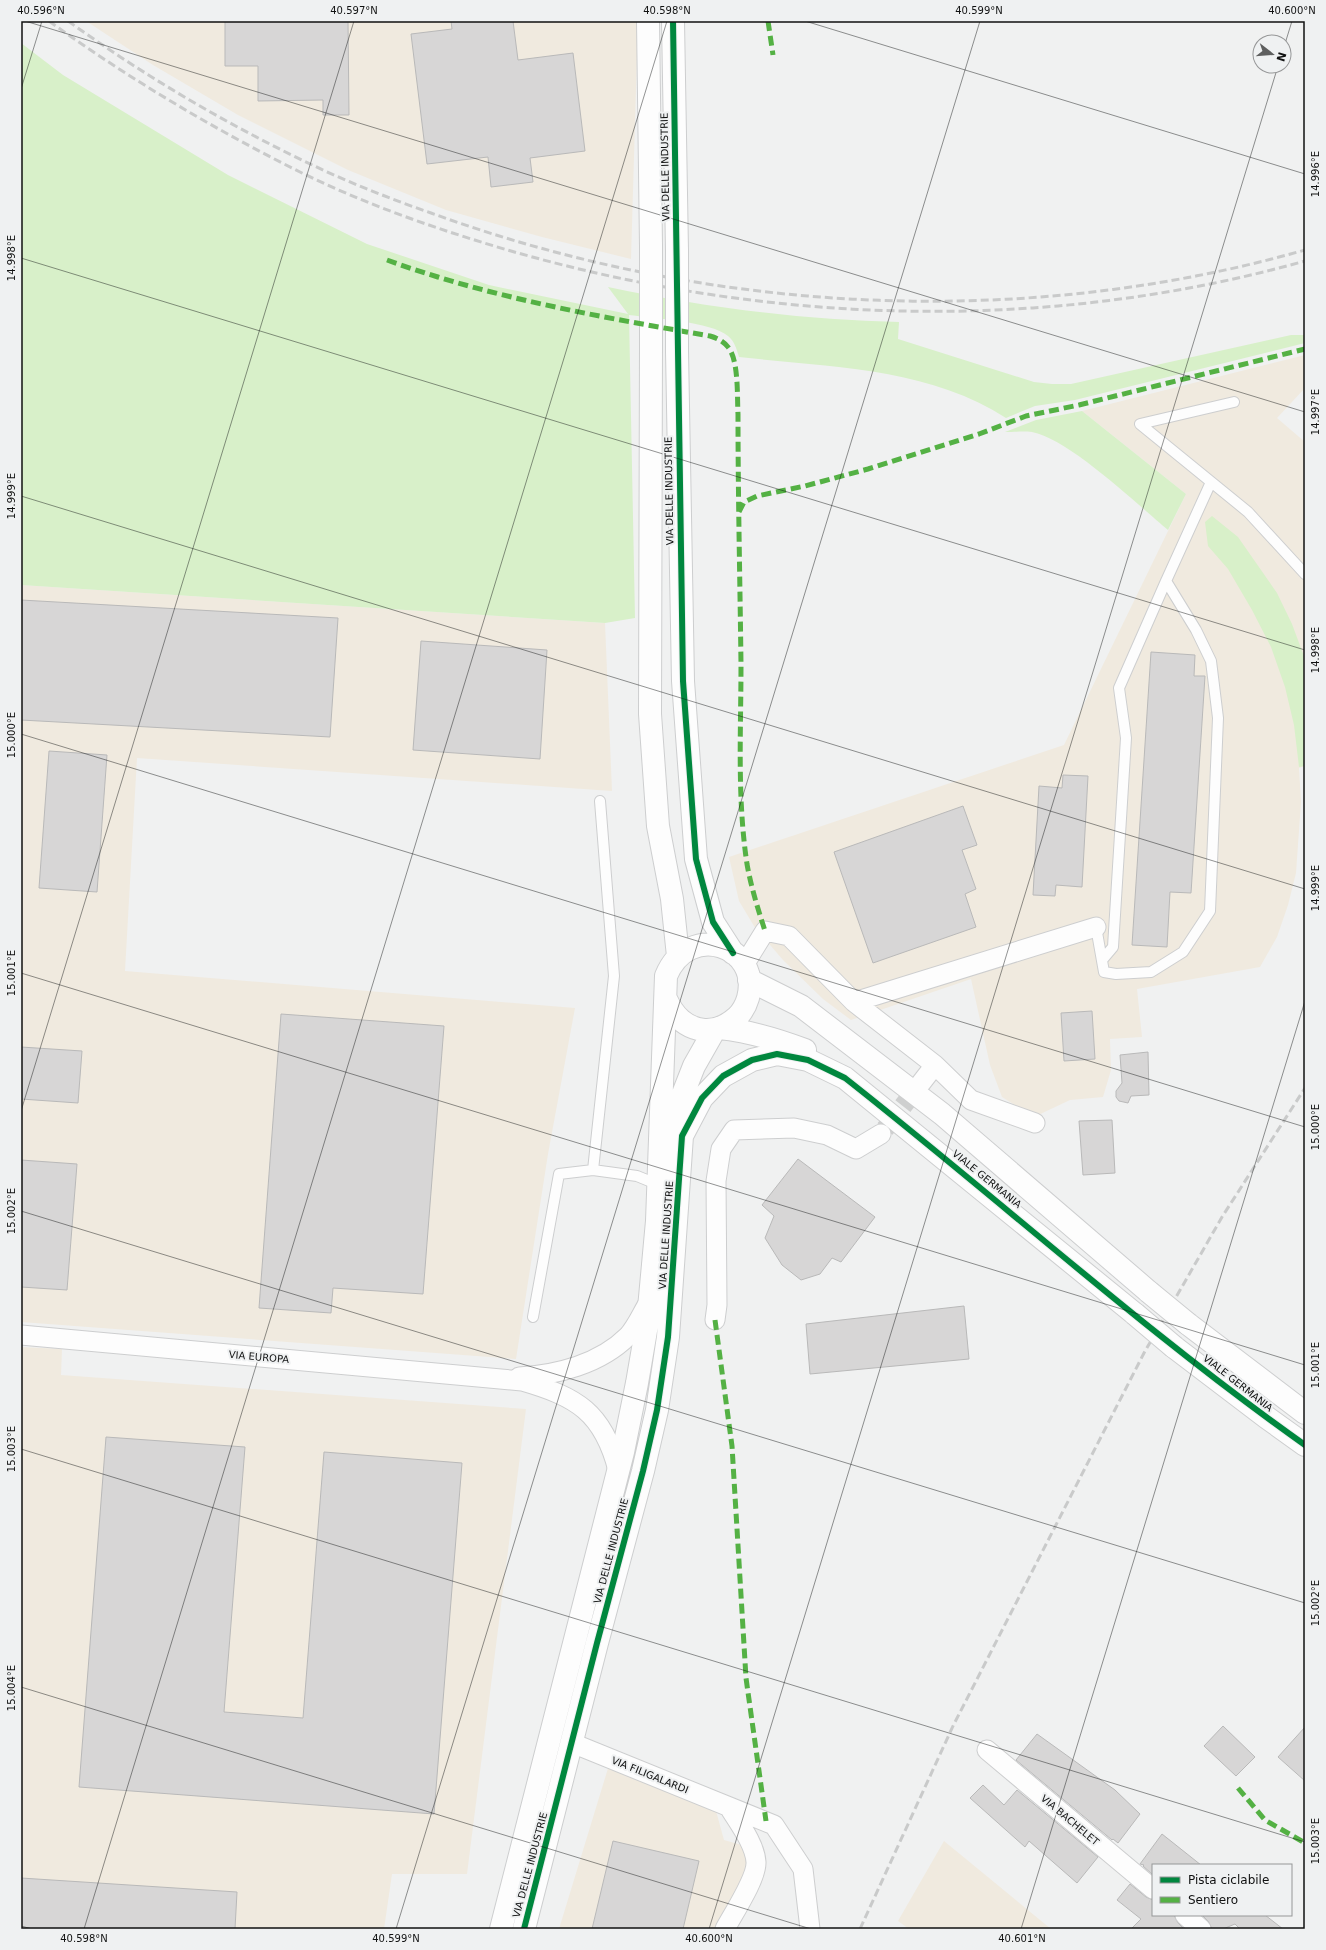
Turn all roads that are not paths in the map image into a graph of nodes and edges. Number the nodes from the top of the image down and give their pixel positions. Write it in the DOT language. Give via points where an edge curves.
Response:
graph roads {
  1 [pos="648,21"];
  2 [pos="673,21"];
  3 [pos="1234,402"];
  4 [pos="1211,482"];
  5 [pos="1305,574"];
  6 [pos="1166,581"];
  7 [pos="600,801"];
  8 [pos="1096,927"];
  9 [pos="678,956"];
  10 [pos="1102,960"];
  11 [pos="742,966"];
  12 [pos="666,1000"];
  13 [pos="854,1002"];
  14 [pos="717,1029"];
  15 [pos="935,1065"];
  16 [pos="845,1078"];
  17 [pos="921,1083"];
  18 [pos="1035,1123"];
  19 [pos="881,1134"];
  20 [pos="682,1136"];
  21 [pos="593,1170"];
  22 [pos="681,1172"];
  23 [pos="659,1185"];
  24 [pos="649,1300"];
  25 [pos="533,1317"];
  26 [pos="715,1320"];
  27 [pos="21,1335"];
  28 [pos="497,1378"];
  29 [pos="1305,1413"];
  30 [pos="1305,1446"];
  31 [pos="618,1470"];
  32 [pos="572,1743"];
  33 [pos="988,1750"];
  34 [pos="729,1807"];
  35 [pos="1152,1888"];
  36 [pos="1185,1916"];
  37 [pos="501,1929"];
  38 [pos="524,1929"];
  39 [pos="725,1929"];
  40 [pos="810,1929"];
  41 [pos="1201,1929"];
  1 -- 9 [label="street, VIA DELLE INDUSTRIE, bridge" via="651,246 650,714 658,826 672,899"];
  2 -- 11 [label="street, VIA DELLE INDUSTRIE, bridge" via="683,681 696,859 713,922"];
  3 -- 4 [label="lane" via="1140,424"];
  4 -- 5 [label="lane" via="1248,512"];
  4 -- 6 [label="lane"];
  6 -- 10 [label="lane" via="1119,688 1126,738 1113,947"];
  6 -- 10 [label="lane" via="1196,630 1211,661 1218,718 1210,911 1182,952 1151,972 1104,972"];
  7 -- 21 [label="lane" via="614,976"];
  8 -- 10 [label="lane"];
  8 -- 13 [label="street"];
  9 -- 11 [label="street" via="688,949 705,945 722,947"];
  9 -- 12 [label="street" via="670,965 666,976"];
  11 -- 13 [label="street" via="765,931 789,936"];
  11 -- 14 [label="street" via="749,992 746,1004 730,1023"];
  11 -- 29 [label="street, VIALE GERMANIA, bridge" via="801,1006 929,1104 1149,1292"];
  12 -- 14 [label="street" via="672,1012 693,1028"];
  12 -- 23 [label="street, VIA DELLE INDUSTRIE"];
  13 -- 15 [label="street"];
  14 -- 16 [label="street" via="745,1031 775,1038 808,1051"];
  14 -- 20 [label="street" via="694,1066 682,1099"];
  15 -- 17 [label="street"];
  15 -- 18 [label="street" via="971,1100"];
  16 -- 20 [label="street, VIALE GERMANIA" via="808,1060 777,1054 752,1060 723,1076 702,1098"];
  16 -- 30 [label="street, VIALE GERMANIA, bridge" via="1174,1347"];
  19 -- 26 [label="street" via="856,1149 827,1135 794,1128 734,1130 721,1149 716,1181"];
  20 -- 22 [label="street, VIALE GERMANIA"];
  21 -- 23 [label="lane" via="637,1176"];
  21 -- 25 [label="lane" via="559,1174"];
  22 -- 32 [label="street, VIA DELLE INDUSTRIE" via="668,1336 657,1410"];
  23 -- 24 [label="street, VIA DELLE INDUSTRIE"];
  24 -- 28 [label="street, VIA EUROPA" via="628,1335 603,1355 552,1373"];
  24 -- 31 [label="street, VIA DELLE INDUSTRIE" via="637,1383"];
  27 -- 28 [label="street, VIA EUROPA"];
  28 -- 31 [label="street, VIA EUROPA" via="522,1381 545,1388 580,1406 592,1416 608,1438"];
  31 -- 37 [label="street, VIA DELLE INDUSTRIE"];
  32 -- 34 [label="street, VIA FILIGALARDI"];
  32 -- 38 [label="street, VIA DELLE INDUSTRIE"];
  33 -- 35 [label="street, VIA BACHELET"];
  34 -- 39 [label="street" via="748,1838 756,1863 749,1887"];
  34 -- 40 [label="street, VIA FILIGALARDI" via="774,1825 803,1869"];
  36 -- 41 [label="street"];
}
